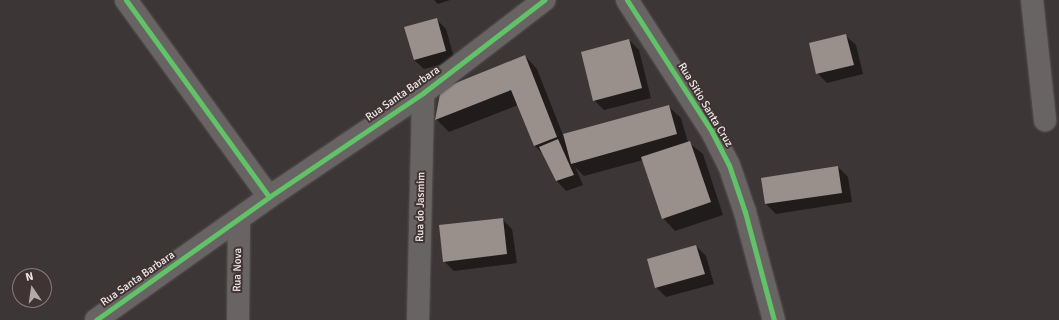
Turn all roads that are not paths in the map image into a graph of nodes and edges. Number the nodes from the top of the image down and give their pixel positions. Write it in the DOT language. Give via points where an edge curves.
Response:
graph roads {
  1 [pos="126,0"];
  2 [pos="544,0"];
  3 [pos="627,0"];
  4 [pos="1032,0"];
  5 [pos="423,93"];
  6 [pos="1045,120"];
  7 [pos="268,197"];
  8 [pos="239,220"];
  9 [pos="96,320"];
  10 [pos="238,320"];
  11 [pos="418,320"];
  12 [pos="774,320"];
  1 -- 7 [label="street"];
  2 -- 5 [label="street, Rua Santa Barbara"];
  3 -- 12 [label="street, Rua Sitio Santa Cruz" via="712,132 729,165 745,212"];
  4 -- 6 [label="street"];
  5 -- 7 [label="street, Rua Santa Barbara"];
  5 -- 11 [label="street, Rua do Jasmim"];
  7 -- 8 [label="street, Rua Santa Barbara"];
  8 -- 9 [label="street, Rua Santa Barbara"];
  8 -- 10 [label="street, Rua Nova"];
}
